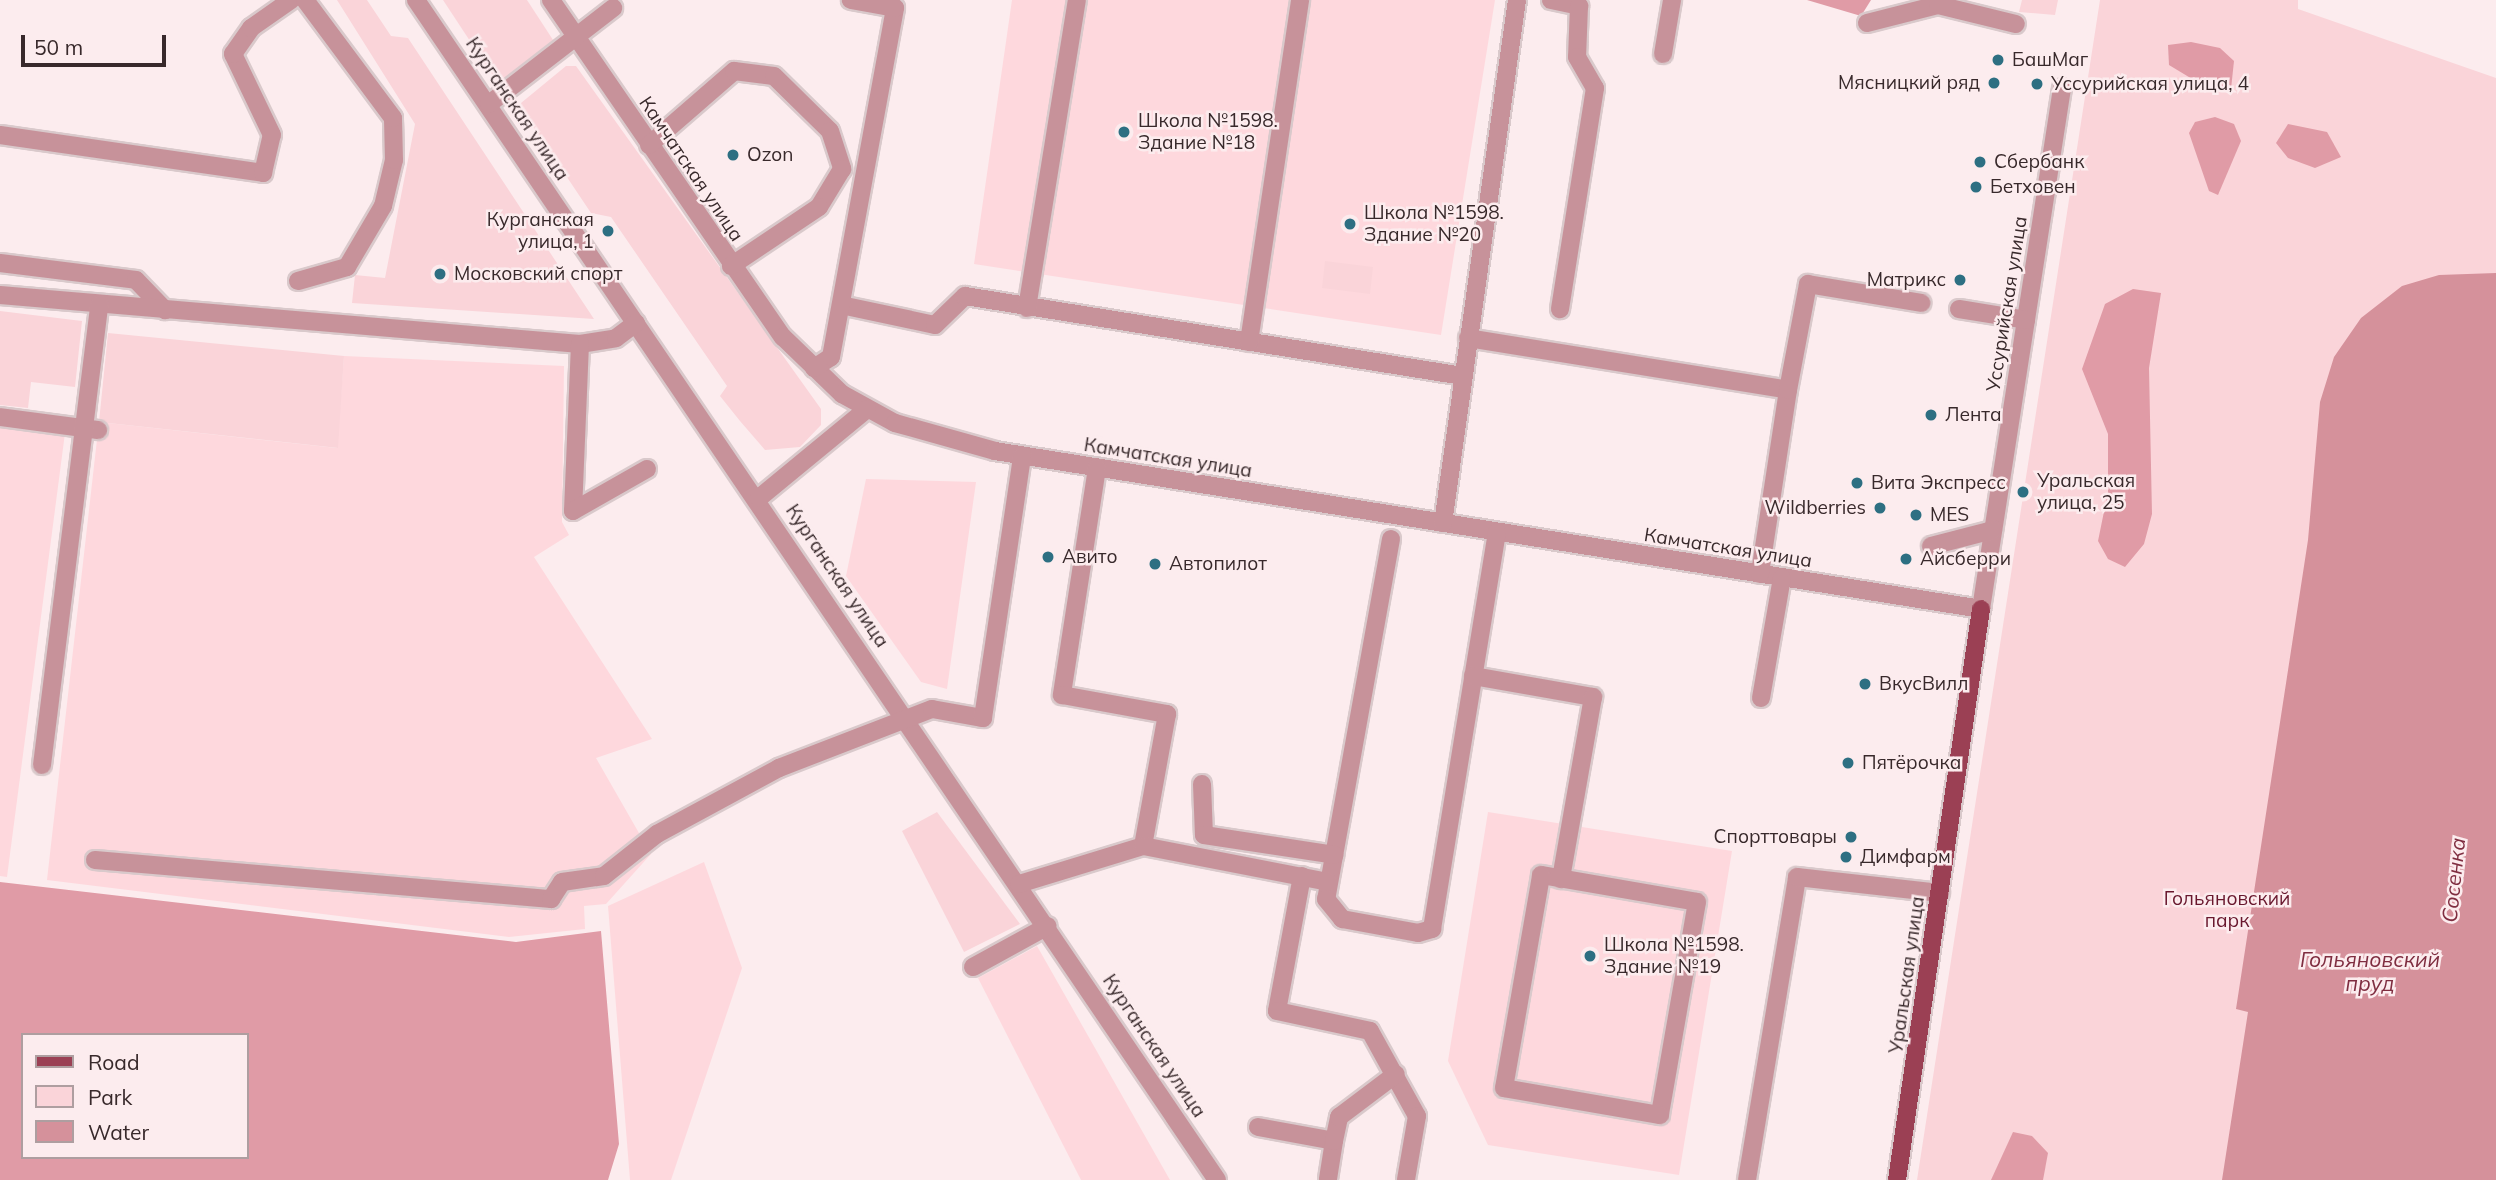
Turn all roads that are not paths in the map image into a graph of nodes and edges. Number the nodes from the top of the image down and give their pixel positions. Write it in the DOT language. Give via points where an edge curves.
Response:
graph roads {
  1 [pos="291,0"];
  2 [pos="305,0"];
  3 [pos="416,0"];
  4 [pos="551,0"];
  5 [pos="851,0"];
  6 [pos="1077,0"];
  7 [pos="1300,0"];
  8 [pos="1517,0"];
  9 [pos="1550,0"];
  10 [pos="1672,0"];
  11 [pos="613,8"];
  12 [pos="1867,23"];
  13 [pos="2016,24"];
  14 [pos="577,38"];
  15 [pos="1663,54"];
  16 [pos="2062,88"];
  17 [pos="489,104"];
  18 [pos="0,135"];
  19 [pos="649,145"];
  20 [pos="0,263"];
  21 [pos="731,266"];
  22 [pos="298,281"];
  23 [pos="0,295"];
  24 [pos="1921,303"];
  25 [pos="99,305"];
  26 [pos="841,305"];
  27 [pos="1027,308"];
  28 [pos="1560,309"];
  29 [pos="1959,309"];
  30 [pos="165,310"];
  31 [pos="2026,320"];
  32 [pos="636,323"];
  33 [pos="1468,338"];
  34 [pos="1249,342"];
  35 [pos="580,344"];
  36 [pos="814,368"];
  37 [pos="1463,376"];
  38 [pos="1788,390"];
  39 [pos="867,409"];
  40 [pos="0,417"];
  41 [pos="91,429"];
  42 [pos="1022,456"];
  43 [pos="1097,468"];
  44 [pos="647,469"];
  45 [pos="759,498"];
  46 [pos="1443,523"];
  47 [pos="1993,530"];
  48 [pos="1497,532"];
  49 [pos="1391,539"];
  50 [pos="1931,546"];
  51 [pos="1760,574"];
  52 [pos="1782,578"];
  53 [pos="1981,610"];
  54 [pos="1473,676"];
  55 [pos="1761,698"];
  56 [pos="910,722"];
  57 [pos="43,765"];
  58 [pos="1202,784"];
  59 [pos="1143,846"];
  60 [pos="1334,855"];
  61 [pos="95,860"];
  62 [pos="1302,876"];
  63 [pos="1561,879"];
  64 [pos="1329,882"];
  65 [pos="1019,884"];
  66 [pos="1940,893"];
  67 [pos="1048,926"];
  68 [pos="973,967"];
  69 [pos="1396,1074"];
  70 [pos="1258,1127"];
  71 [pos="1334,1142"];
  72 [pos="1217,1180"];
  73 [pos="1328,1180"];
  74 [pos="1406,1180"];
  75 [pos="1747,1180"];
  76 [pos="1898,1180"];
  1 -- 18 [label="street" via="251,28 233,54 272,135 263,173"];
  2 -- 22 [label="street" via="393,118 394,160 383,206 347,267"];
  3 -- 17 [label="street, Курганская улица"];
  4 -- 14 [label="street, Камчатская улица"];
  5 -- 26 [label="street" via="895,8"];
  6 -- 27 [label="street"];
  7 -- 34 [label="street"];
  8 -- 33 [label="street"];
  9 -- 28 [label="street" via="1579,6 1577,57 1595,88"];
  10 -- 15 [label="street"];
  11 -- 14 [label="street"];
  12 -- 13 [label="street" via="1938,5"];
  14 -- 17 [label="street"];
  14 -- 19 [label="street, Камчатская улица"];
  16 -- 31 [label="street, Уссурийская улица"];
  17 -- 32 [label="street, Курганская улица"];
  19 -- 21 [label="street, Камчатская улица"];
  19 -- 21 [label="street" via="734,71 774,76 830,131 842,169 820,207"];
  20 -- 30 [label="street" via="136,280"];
  21 -- 36 [label="street, Камчатская улица"];
  23 -- 25 [label="street"];
  24 -- 38 [label="street" via="1808,284"];
  25 -- 30 [label="street"];
  25 -- 41 [label="street"];
  26 -- 27 [label="street" via="935,325 965,296"];
  26 -- 36 [label="street" via="831,357"];
  27 -- 34 [label="street"];
  29 -- 31 [label="street"];
  30 -- 35 [label="street"];
  31 -- 47 [label="street, Уссурийская улица"];
  32 -- 35 [label="street" via="616,338"];
  32 -- 45 [label="street, Курганская улица"];
  33 -- 37 [label="street"];
  33 -- 38 [label="street"];
  34 -- 37 [label="street"];
  35 -- 44 [label="street" via="573,511"];
  36 -- 39 [label="street, Камчатская улица"];
  37 -- 46 [label="street"];
  38 -- 51 [label="street"];
  39 -- 42 [label="street, Камчатская улица" via="927,435"];
  39 -- 45 [label="street"];
  40 -- 41 [label="street"];
  41 -- 57 [label="street"];
  42 -- 43 [label="street, Камчатская улица"];
  42 -- 56 [label="street" via="983,718 932,709"];
  43 -- 46 [label="street, Камчатская улица"];
  43 -- 59 [label="street" via="1062,695 1167,714"];
  45 -- 56 [label="street, Курганская улица"];
  46 -- 48 [label="street, Камчатская улица"];
  47 -- 50 [label="street"];
  47 -- 53 [label="street, Уссурийская улица"];
  48 -- 51 [label="street, Камчатская улица"];
  48 -- 54 [label="street"];
  49 -- 60 [label="street"];
  51 -- 52 [label="street, Камчатская улица"];
  52 -- 53 [label="street, Камчатская улица"];
  52 -- 55 [label="street"];
  53 -- 66 [label="main road, Уральская улица"];
  54 -- 63 [label="street" via="1593,697"];
  54 -- 64 [label="street" via="1432,929 1342,919 1326,899"];
  56 -- 61 [label="street" via="779,768 657,834 604,876 562,882 551,899"];
  56 -- 65 [label="street, Курганская улица"];
  58 -- 60 [label="street" via="1204,835"];
  59 -- 62 [label="street"];
  59 -- 65 [label="street"];
  60 -- 64 [label="street"];
  62 -- 64 [label="street"];
  62 -- 69 [label="street" via="1277,1011 1370,1031"];
  63 -- 63 [label="street" via="1697,902 1660,1115 1504,1088 1541,875"];
  65 -- 67 [label="street, Курганская улица"];
  66 -- 75 [label="street" via="1797,877"];
  66 -- 76 [label="main road, Уральская улица"];
  67 -- 68 [label="street"];
  67 -- 72 [label="street, Курганская улица"];
  69 -- 71 [label="street" via="1339,1117"];
  69 -- 74 [label="street" via="1416,1116"];
  70 -- 71 [label="street"];
  71 -- 73 [label="street"];
}
